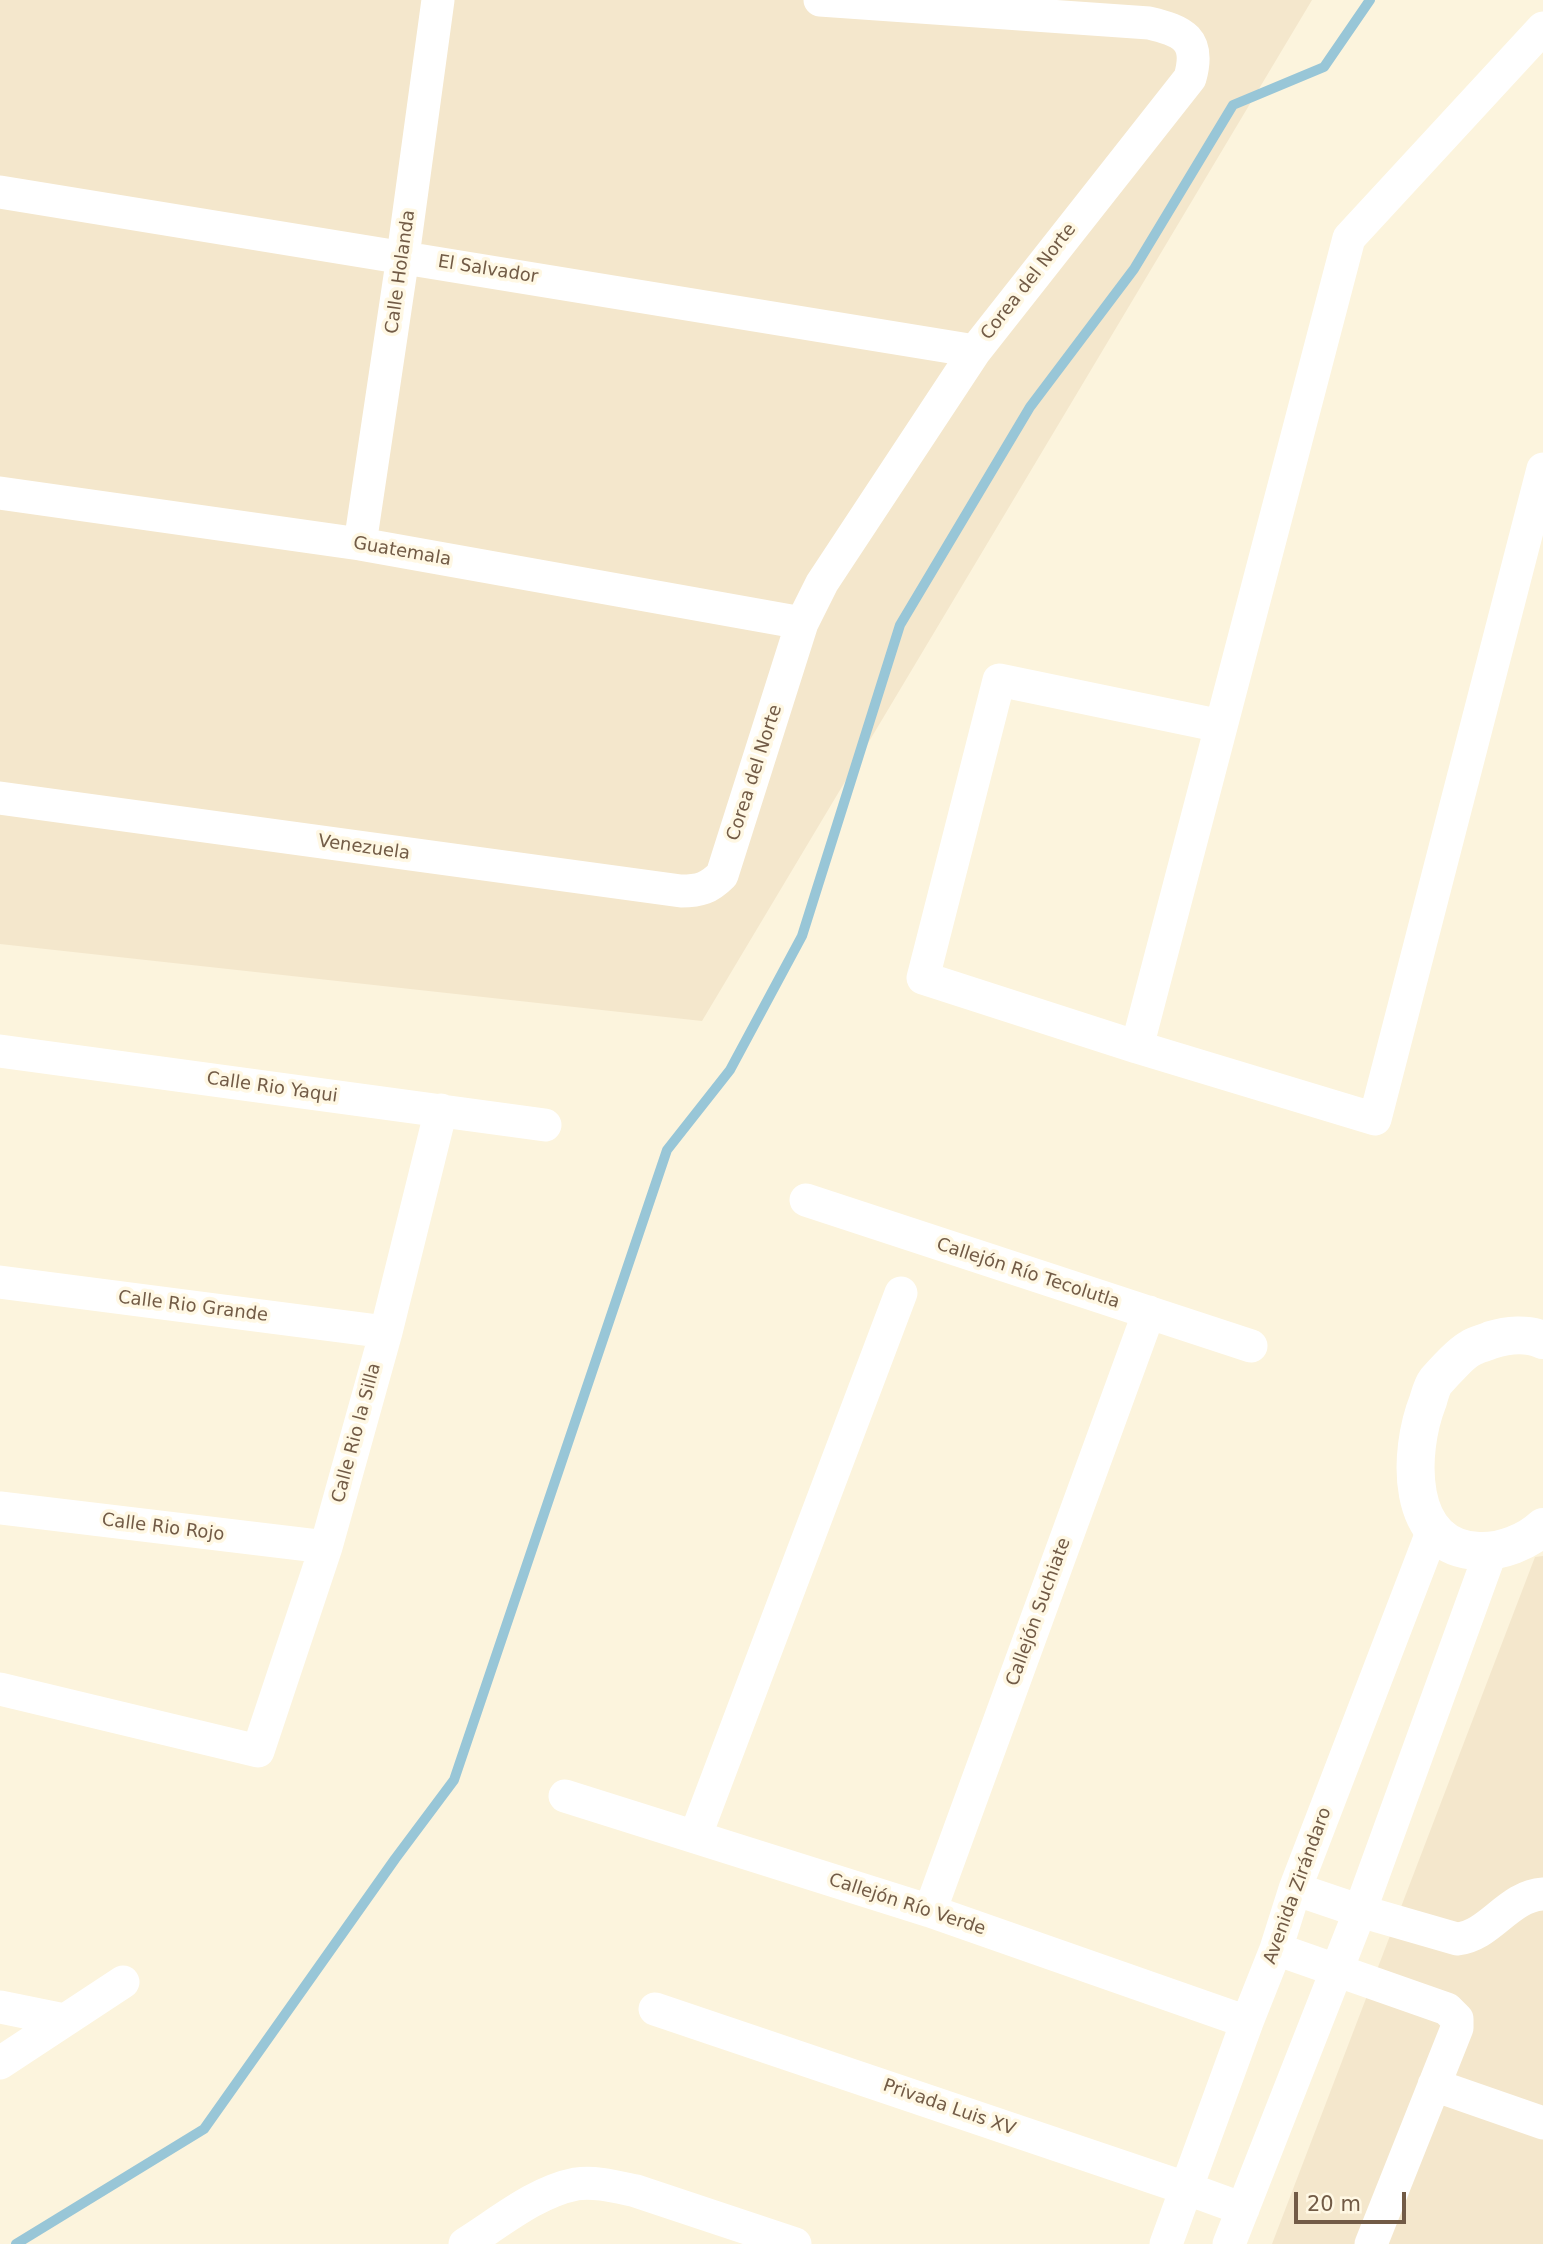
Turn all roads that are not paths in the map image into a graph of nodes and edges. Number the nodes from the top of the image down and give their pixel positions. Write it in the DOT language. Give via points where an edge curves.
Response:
graph roads {
  1 [pos="438,0"];
  2 [pos="820,0"];
  3 [pos="1543,28"];
  4 [pos="0,192"];
  5 [pos="403,257"];
  6 [pos="975,351"];
  7 [pos="1543,469"];
  8 [pos="0,493"];
  9 [pos="360,544"];
  10 [pos="803,624"];
  11 [pos="1221,726"];
  12 [pos="0,798"];
  13 [pos="722,875"];
  14 [pos="1137,1047"];
  15 [pos="0,1051"];
  16 [pos="441,1111"];
  17 [pos="545,1125"];
  18 [pos="806,1200"];
  19 [pos="0,1282"];
  20 [pos="901,1293"];
  21 [pos="1149,1312"];
  22 [pos="386,1332"];
  23 [pos="1543,1340"];
  24 [pos="1251,1346"];
  25 [pos="0,1508"];
  26 [pos="1543,1527"];
  27 [pos="1433,1530"];
  28 [pos="326,1547"];
  29 [pos="1491,1551"];
  30 [pos="0,1689"];
  31 [pos="565,1796"];
  32 [pos="695,1837"];
  33 [pos="1295,1889"];
  34 [pos="1543,1894"];
  35 [pos="930,1912"];
  36 [pos="1360,1912"];
  37 [pos="1276,1949"];
  38 [pos="1337,1971"];
  39 [pos="123,1982"];
  40 [pos="0,2007"];
  41 [pos="655,2009"];
  42 [pos="64,2021"];
  43 [pos="1247,2022"];
  44 [pos="0,2063"];
  45 [pos="1434,2085"];
  46 [pos="1543,2123"];
  47 [pos="1188,2189"];
  48 [pos="1243,2210"];
  49 [pos="465,2244"];
  50 [pos="795,2244"];
  51 [pos="1167,2244"];
  52 [pos="1229,2244"];
  53 [pos="1371,2244"];
  1 -- 5 [label="street, Calle Holanda"];
  2 -- 6 [label="street, Corea del Norte" via="1149,23 1172,28 1190,41 1194,52 1190,78"];
  3 -- 11 [label="street" via="1349,238"];
  4 -- 5 [label="street, El Salvador"];
  5 -- 6 [label="street, El Salvador"];
  5 -- 9 [label="street, Calle Holanda"];
  6 -- 10 [label="street, Corea del Norte" via="822,583"];
  7 -- 14 [label="street" via="1375,1119"];
  8 -- 9 [label="street, Guatemala"];
  9 -- 10 [label="street, Guatemala"];
  10 -- 13 [label="street, Corea del Norte"];
  11 -- 14 [label="street"];
  11 -- 14 [label="street" via="999,680 923,978"];
  12 -- 13 [label="street, Venezuela" via="681,891 710,887"];
  15 -- 16 [label="street, Calle Rio Yaqui"];
  16 -- 17 [label="street, Calle Rio Yaqui"];
  16 -- 22 [label="street, Calle Rio la Silla"];
  18 -- 21 [label="street, Callejón Río Tecolutla"];
  19 -- 22 [label="street, Calle Rio Grande"];
  20 -- 32 [label="street"];
  21 -- 24 [label="street, Callejón Río Tecolutla"];
  21 -- 35 [label="street, Callejón Suchiate"];
  22 -- 28 [label="street, Calle Rio la Silla"];
  23 -- 27 [label="street" via="1504,1336 1469,1348 1435,1382 1420,1421 1414,1473 1421,1509"];
  25 -- 28 [label="street, Calle Rio Rojo"];
  26 -- 29 [label="street" via="1515,1544"];
  27 -- 29 [label="street" via="1457,1547"];
  27 -- 33 [label="street, Avenida Zirándaro"];
  28 -- 30 [label="street, Calle Rio la Silla" via="258,1751"];
  29 -- 36 [label="street"];
  31 -- 32 [label="street, Callejón Río Verde"];
  32 -- 35 [label="street, Callejón Río Verde"];
  33 -- 36 [label="street"];
  33 -- 37 [label="street, Avenida Zirándaro"];
  34 -- 36 [label="street" via="1521,1900 1464,1939"];
  35 -- 43 [label="street, Callejón Río Verde"];
  36 -- 38 [label="street"];
  37 -- 38 [label="street"];
  37 -- 43 [label="street, Avenida Zirándaro"];
  38 -- 45 [label="street" via="1454,2014 1457,2028"];
  38 -- 48 [label="street"];
  39 -- 42 [label="street"];
  40 -- 42 [label="street"];
  41 -- 47 [label="street, Privada Luis XV"];
  42 -- 44 [label="street"];
  43 -- 47 [label="street, Avenida Zirándaro"];
  45 -- 46 [label="street"];
  45 -- 53 [label="street"];
  47 -- 48 [label="street, Privada Luis XV"];
  47 -- 51 [label="street, Avenida Zirándaro"];
  48 -- 52 [label="street"];
  49 -- 50 [label="street" via="548,2192 578,2184 636,2191"];
}
